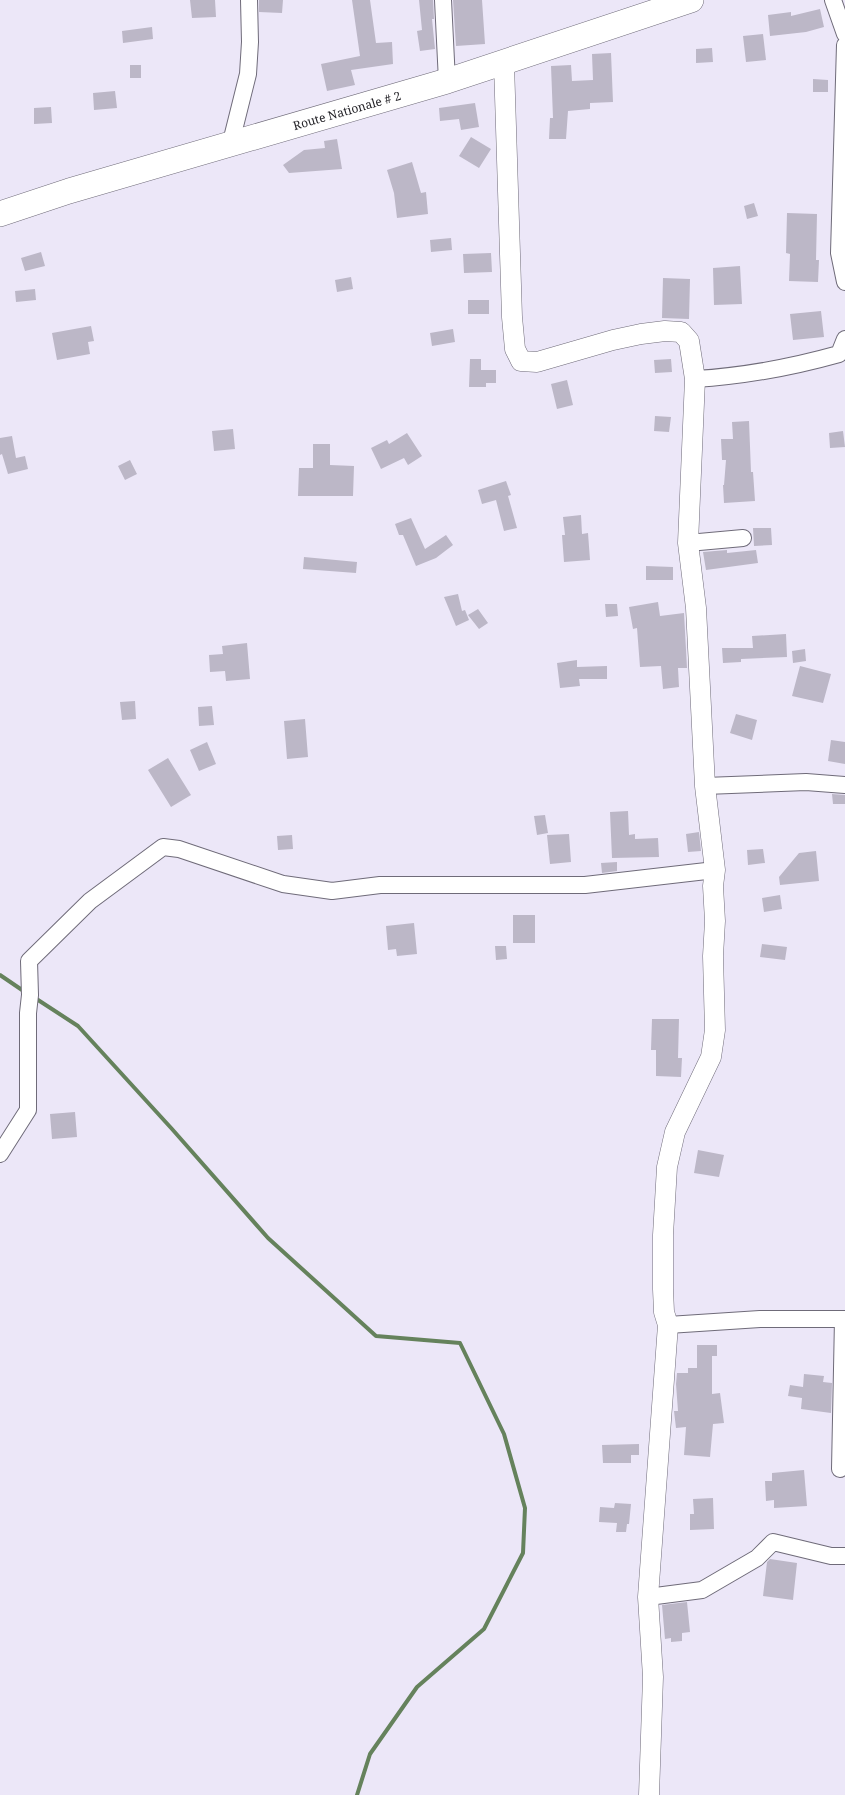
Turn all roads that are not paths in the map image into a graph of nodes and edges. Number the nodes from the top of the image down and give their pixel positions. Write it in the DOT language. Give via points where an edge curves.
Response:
graph roads {
  1 [pos="249,0"];
  2 [pos="443,0"];
  3 [pos="691,0"];
  4 [pos="833,0"];
  5 [pos="845,34"];
  6 [pos="845,45"];
  7 [pos="504,64"];
  8 [pos="447,81"];
  9 [pos="230,146"];
  10 [pos="0,214"];
  11 [pos="845,282"];
  12 [pos="844,342"];
  13 [pos="695,379"];
  14 [pos="743,538"];
  15 [pos="688,542"];
  16 [pos="845,785"];
  17 [pos="705,786"];
  18 [pos="715,870"];
  19 [pos="0,1154"];
  20 [pos="844,1319"];
  21 [pos="668,1325"];
  22 [pos="840,1469"];
  23 [pos="845,1556"];
  24 [pos="648,1597"];
  25 [pos="649,1795"];
  1 -- 9 [label="street" via="248,74"];
  2 -- 8 [label="street"];
  3 -- 7 [label="main road, Route Nationale # 2"];
  4 -- 5 [label="street"];
  6 -- 11 [label="street" via="839,253"];
  7 -- 8 [label="main road, Route Nationale # 2"];
  7 -- 13 [label="street" via="512,317 515,349 521,361 537,362 641,334 681,332 689,341"];
  8 -- 9 [label="main road, Route Nationale # 2"];
  9 -- 10 [label="main road, Route Nationale # 2"];
  12 -- 13 [label="street" via="839,354 797,366"];
  13 -- 15 [label="street"];
  14 -- 15 [label="street"];
  15 -- 17 [label="street" via="696,608"];
  16 -- 17 [label="street" via="806,782"];
  17 -- 18 [label="street"];
  18 -- 19 [label="street" via="584,885 380,884 332,891 283,884 180,849 163,847 90,902 29,961 28,1110"];
  18 -- 21 [label="street" via="715,1030 711,1057 675,1132 667,1167 663,1290"];
  20 -- 21 [label="street" via="760,1318"];
  20 -- 22 [label="street"];
  21 -- 24 [label="street"];
  23 -- 24 [label="street" via="831,1556 773,1542 757,1558 702,1590"];
  24 -- 25 [label="street" via="653,1677"];
}
